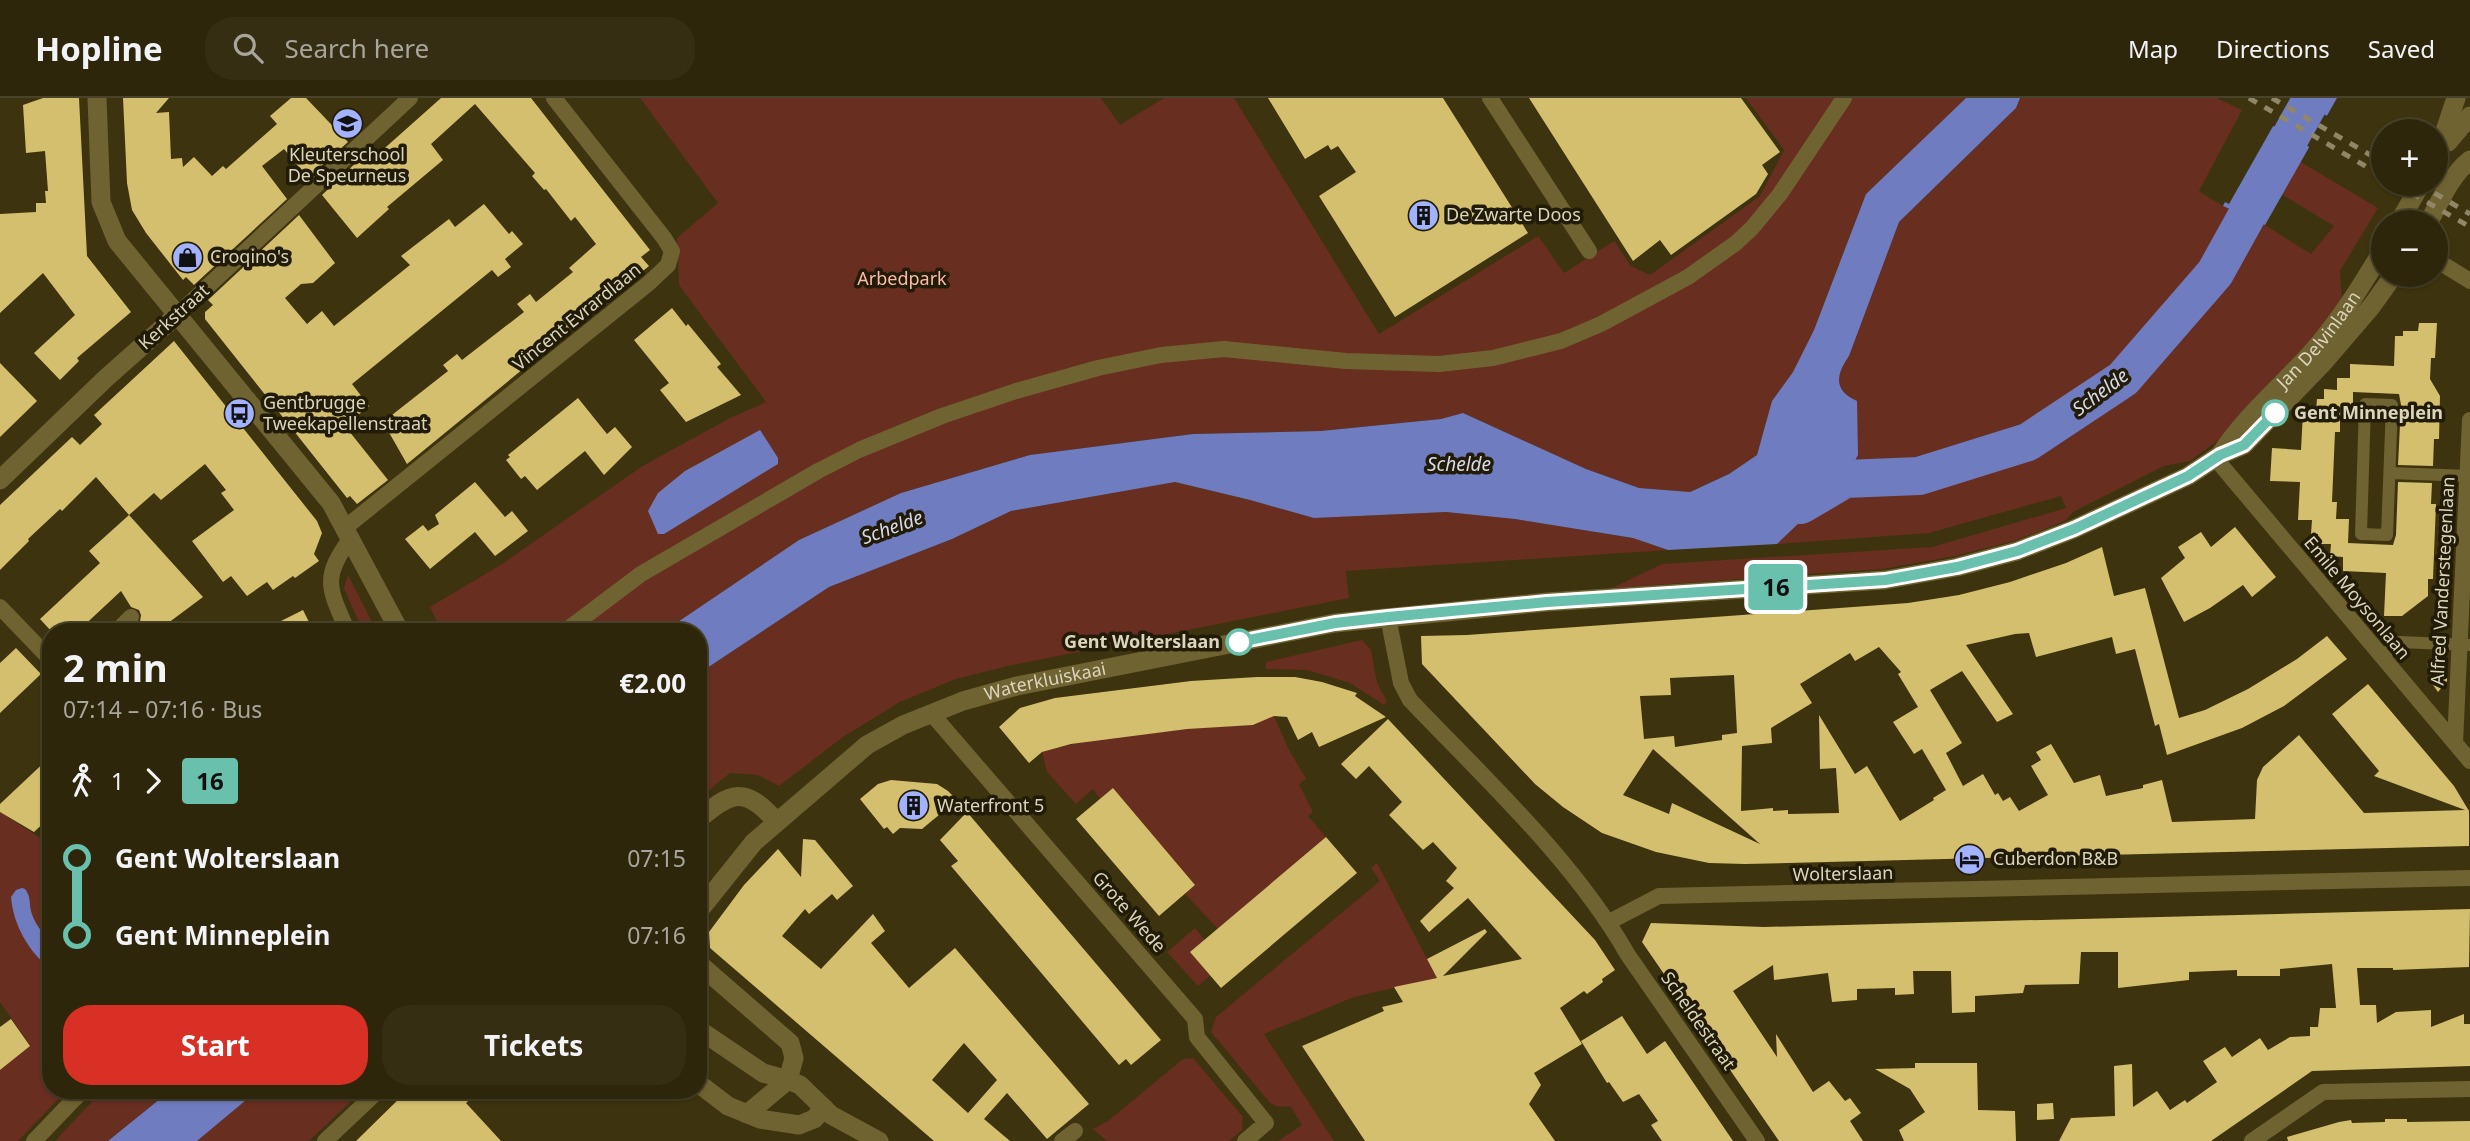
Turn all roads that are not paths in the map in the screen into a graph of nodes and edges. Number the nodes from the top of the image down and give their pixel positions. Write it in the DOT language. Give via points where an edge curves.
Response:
graph roads {
  1 [pos="97,98"];
  2 [pos="410,98"];
  3 [pos="554,98"];
  4 [pos="1490,98"];
  5 [pos="1844,98"];
  6 [pos="2456,98"];
  7 [pos="2470,116"];
  8 [pos="2448,122"];
  9 [pos="2448,142"];
  10 [pos="2470,160"];
  11 [pos="2435,210"];
  12 [pos="1589,251"];
  13 [pos="2448,267"];
  14 [pos="2371,270"];
  15 [pos="2470,281"];
  16 [pos="2386,287"];
  17 [pos="178,314"];
  18 [pos="2470,420"];
  19 [pos="2218,457"];
  20 [pos="2390,473"];
  21 [pos="2469,475"];
  22 [pos="0,480"];
  23 [pos="348,533"];
  24 [pos="0,607"];
  25 [pos="131,617"];
  26 [pos="1388,617"];
  27 [pos="125,623"];
  28 [pos="345,623"];
  29 [pos="395,623"];
  30 [pos="576,623"];
  31 [pos="2465,644"];
  32 [pos="42,651"];
  33 [pos="2381,657"];
  34 [pos="931,713"];
  35 [pos="2455,743"];
  36 [pos="2470,761"];
  37 [pos="707,813"];
  38 [pos="776,821"];
  39 [pos="2470,878"];
  40 [pos="707,901"];
  41 [pos="1609,922"];
  42 [pos="707,971"];
  43 [pos="707,1035"];
  44 [pos="789,1080"];
  45 [pos="2470,1089"];
  46 [pos="707,1090"];
  47 [pos="74,1099"];
  48 [pos="369,1099"];
  49 [pos="824,1108"];
  50 [pos="747,1114"];
  51 [pos="34,1141"];
  52 [pos="325,1141"];
  53 [pos="879,1141"];
  54 [pos="1245,1141"];
  55 [pos="1758,1141"];
  56 [pos="2252,1141"];
  1 -- 17 [label="street" via="100,202 117,241"];
  2 -- 17 [label="street, Kerkstraat"];
  3 -- 23 [label="street, Vincent Evrardlaan" via="664,239 672,251 668,265"];
  4 -- 12 [label="street"];
  5 -- 30 [label="street" via="1785,186 1736,243 1688,277 1561,341 1493,358 1439,364 1224,349 1161,355 1016,391 895,435 818,471 641,574"];
  6 -- 8 [label="street"];
  7 -- 9 [label="street"];
  10 -- 11 [label="street"];
  13 -- 15 [label="street"];
  14 -- 19 [label="street, Jan Delvinlaan" via="2345,313"];
  16 -- 19 [label="street, Jan Delvinlaan" via="2322,364 2244,445"];
  17 -- 22 [label="street, Kerkstraat"];
  17 -- 23 [label="street" via="331,503"];
  18 -- 21 [label="street, Alfred Vanderstegenlaan"];
  19 -- 26 [label="street, Jan Delvinlaan" via="2188,476 2074,529 1957,567 1885,580"];
  19 -- 33 [label="street, Emile Moysonlaan"];
  20 -- 20 [label="street" via="2387,535 2361,534 2365,404 2392,405"];
  20 -- 21 [label="street"];
  21 -- 31 [label="street, Alfred Vanderstegenlaan"];
  23 -- 28 [label="street, Vincent Evrardlaan" via="329,582"];
  23 -- 29 [label="street"];
  24 -- 32 [label="street"];
  25 -- 27 [label="street"];
  26 -- 34 [label="street, Waterkluiskaai" via="1030,684"];
  26 -- 41 [label="street" via="1401,683 1410,700 1562,862"];
  31 -- 33 [label="street" via="2400,642"];
  31 -- 35 [label="street, Alfred Vanderstegenlaan"];
  33 -- 35 [label="street, Emile Moysonlaan"];
  34 -- 38 [label="street, Waterkluiskaai" via="867,745"];
  34 -- 54 [label="street, Grote Wede" via="1195,1019 1197,1037 1266,1123"];
  35 -- 36 [label="street, Emile Moysonlaan"];
  37 -- 38 [label="street" via="734,795 744,796"];
  38 -- 40 [label="street, Waterkluiskaai"];
  39 -- 41 [label="street, Wolterslaan" via="1659,896"];
  41 -- 55 [label="street, Scheldestraat"];
  42 -- 44 [label="street" via="790,1044 794,1058"];
  43 -- 44 [label="street" via="763,1073"];
  44 -- 49 [label="street"];
  44 -- 50 [label="street"];
  45 -- 56 [label="street" via="2323,1092"];
  46 -- 50 [label="street"];
  47 -- 51 [label="street"];
  48 -- 52 [label="street"];
  49 -- 50 [label="street" via="799,1125"];
  49 -- 53 [label="street"];
}
